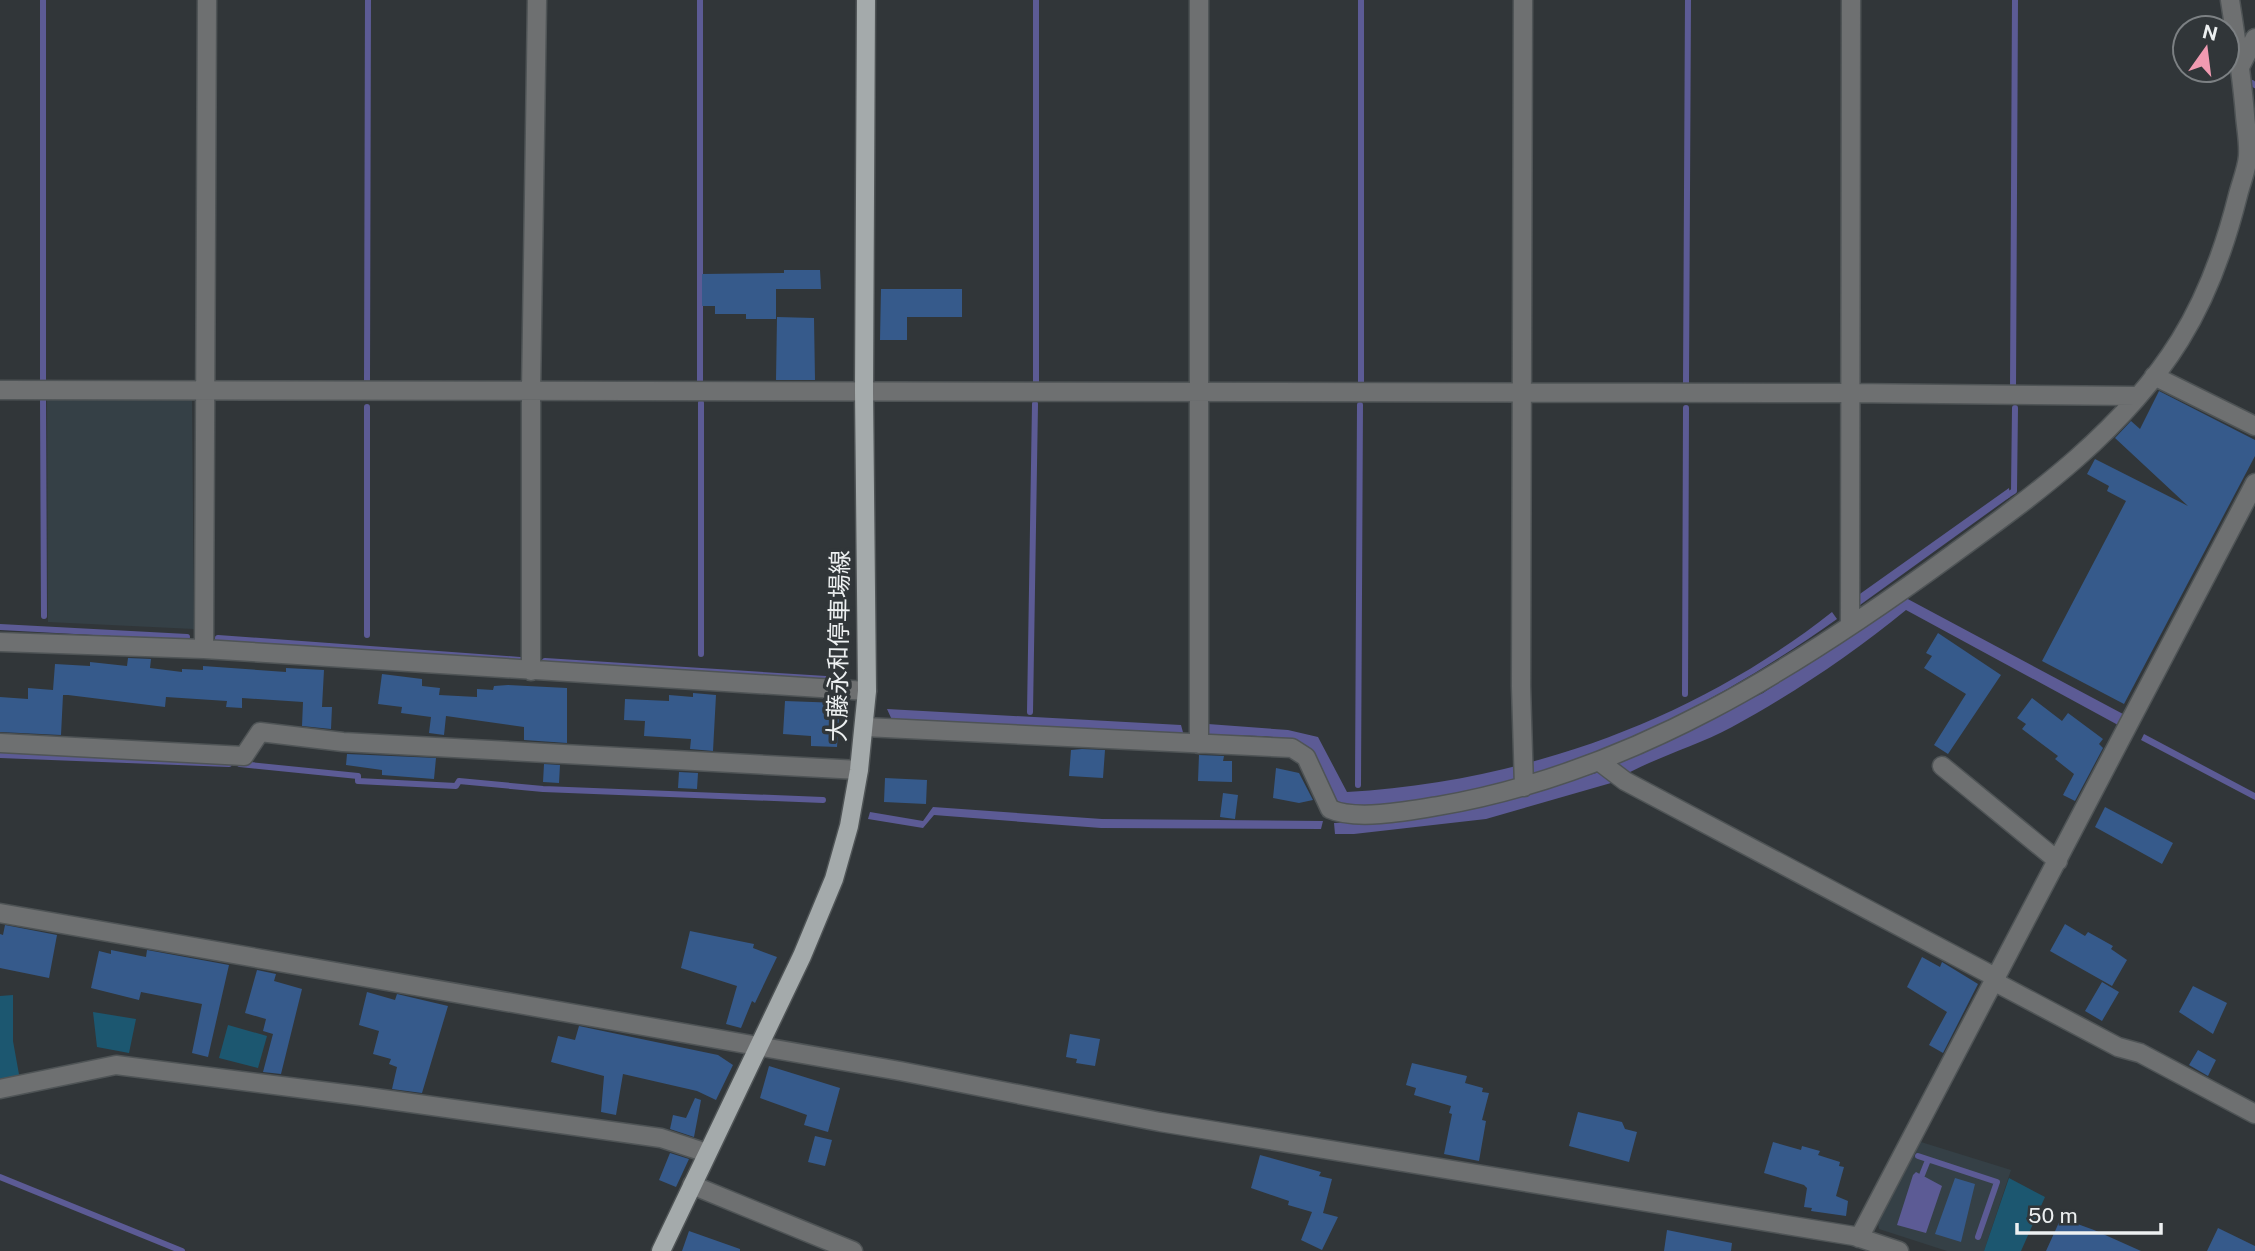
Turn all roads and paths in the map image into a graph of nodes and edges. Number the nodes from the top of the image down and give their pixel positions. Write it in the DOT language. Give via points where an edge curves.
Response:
graph roads {
  1 [pos="207,0"];
  2 [pos="537,0"];
  3 [pos="866,0"];
  4 [pos="1199,0"];
  5 [pos="1523,0"];
  6 [pos="1851,0"];
  7 [pos="2255,38"];
  8 [pos="2241,65"];
  9 [pos="2154,376"];
  10 [pos="0,390"];
  11 [pos="205,390"];
  12 [pos="863,391"];
  13 [pos="531,393"];
  14 [pos="1522,393"];
  15 [pos="1849,393"];
  16 [pos="1198,394"];
  17 [pos="2137,396"];
  18 [pos="2255,426"];
  19 [pos="2255,483"];
  20 [pos="1850,626"];
  21 [pos="0,642"];
  22 [pos="204,649"];
  23 [pos="531,671"];
  24 [pos="867,691"];
  25 [pos="865,727"];
  26 [pos="0,743"];
  27 [pos="1199,744"];
  28 [pos="1600,762"];
  29 [pos="1942,766"];
  30 [pos="859,770"];
  31 [pos="1524,776"];
  32 [pos="2058,861"];
  33 [pos="0,913"];
  34 [pos="1996,980"];
  35 [pos="758,1046"];
  36 [pos="0,1089"];
  37 [pos="2255,1114"];
  38 [pos="707,1153"];
  39 [pos="692,1185"];
  40 [pos="1853,1242"];
  41 [pos="661,1251"];
  42 [pos="853,1251"];
  43 [pos="1899,1251"];
  1 -- 11 [label="street"];
  2 -- 13 [label="street"];
  3 -- 12 [label="main road, 大藤永和停車場線"];
  4 -- 16 [label="street"];
  5 -- 14 [label="street"];
  6 -- 15 [label="street"];
  7 -- 8 [label="street"];
  8 -- 9 [label="street" via="2248,156 2234,213 2207,292"];
  9 -- 17 [label="street"];
  9 -- 18 [label="street"];
  10 -- 11 [label="street"];
  11 -- 13 [label="street"];
  11 -- 22 [label="street"];
  12 -- 13 [label="street"];
  12 -- 16 [label="street"];
  12 -- 24 [label="main road, 大藤永和停車場線"];
  13 -- 23 [label="street"];
  14 -- 15 [label="street"];
  14 -- 16 [label="street"];
  14 -- 31 [label="street"];
  15 -- 17 [label="street"];
  15 -- 20 [label="street"];
  16 -- 27 [label="street"];
  17 -- 20 [label="street" via="2072,463 2029,499"];
  19 -- 32 [label="street"];
  20 -- 28 [label="street" via="1759,685"];
  21 -- 22 [label="street"];
  22 -- 23 [label="street"];
  23 -- 24 [label="street"];
  24 -- 25 [label="main road, 大藤永和停車場線"];
  25 -- 27 [label="street"];
  25 -- 30 [label="main road, 大藤永和停車場線"];
  26 -- 30 [label="street" via="244,756 260,732 343,742"];
  27 -- 31 [label="street" via="1298,750 1306,757 1330,809 1341,814 1409,811"];
  28 -- 31 [label="street"];
  28 -- 34 [label="street" via="1625,781"];
  29 -- 32 [label="street"];
  30 -- 35 [label="main road, 大藤永和停車場線" via="834,879"];
  32 -- 34 [label="street"];
  33 -- 35 [label="street"];
  34 -- 37 [label="street"];
  34 -- 40 [label="street"];
  35 -- 38 [label="main road, 大藤永和停車場線"];
  35 -- 40 [label="street" via="1160,1122"];
  36 -- 38 [label="street" via="116,1065 661,1138"];
  38 -- 39 [label="main road, 大藤永和停車場線"];
  39 -- 41 [label="main road, 大藤永和停車場線"];
  39 -- 42 [label="street"];
  40 -- 43 [label="street"];
}
